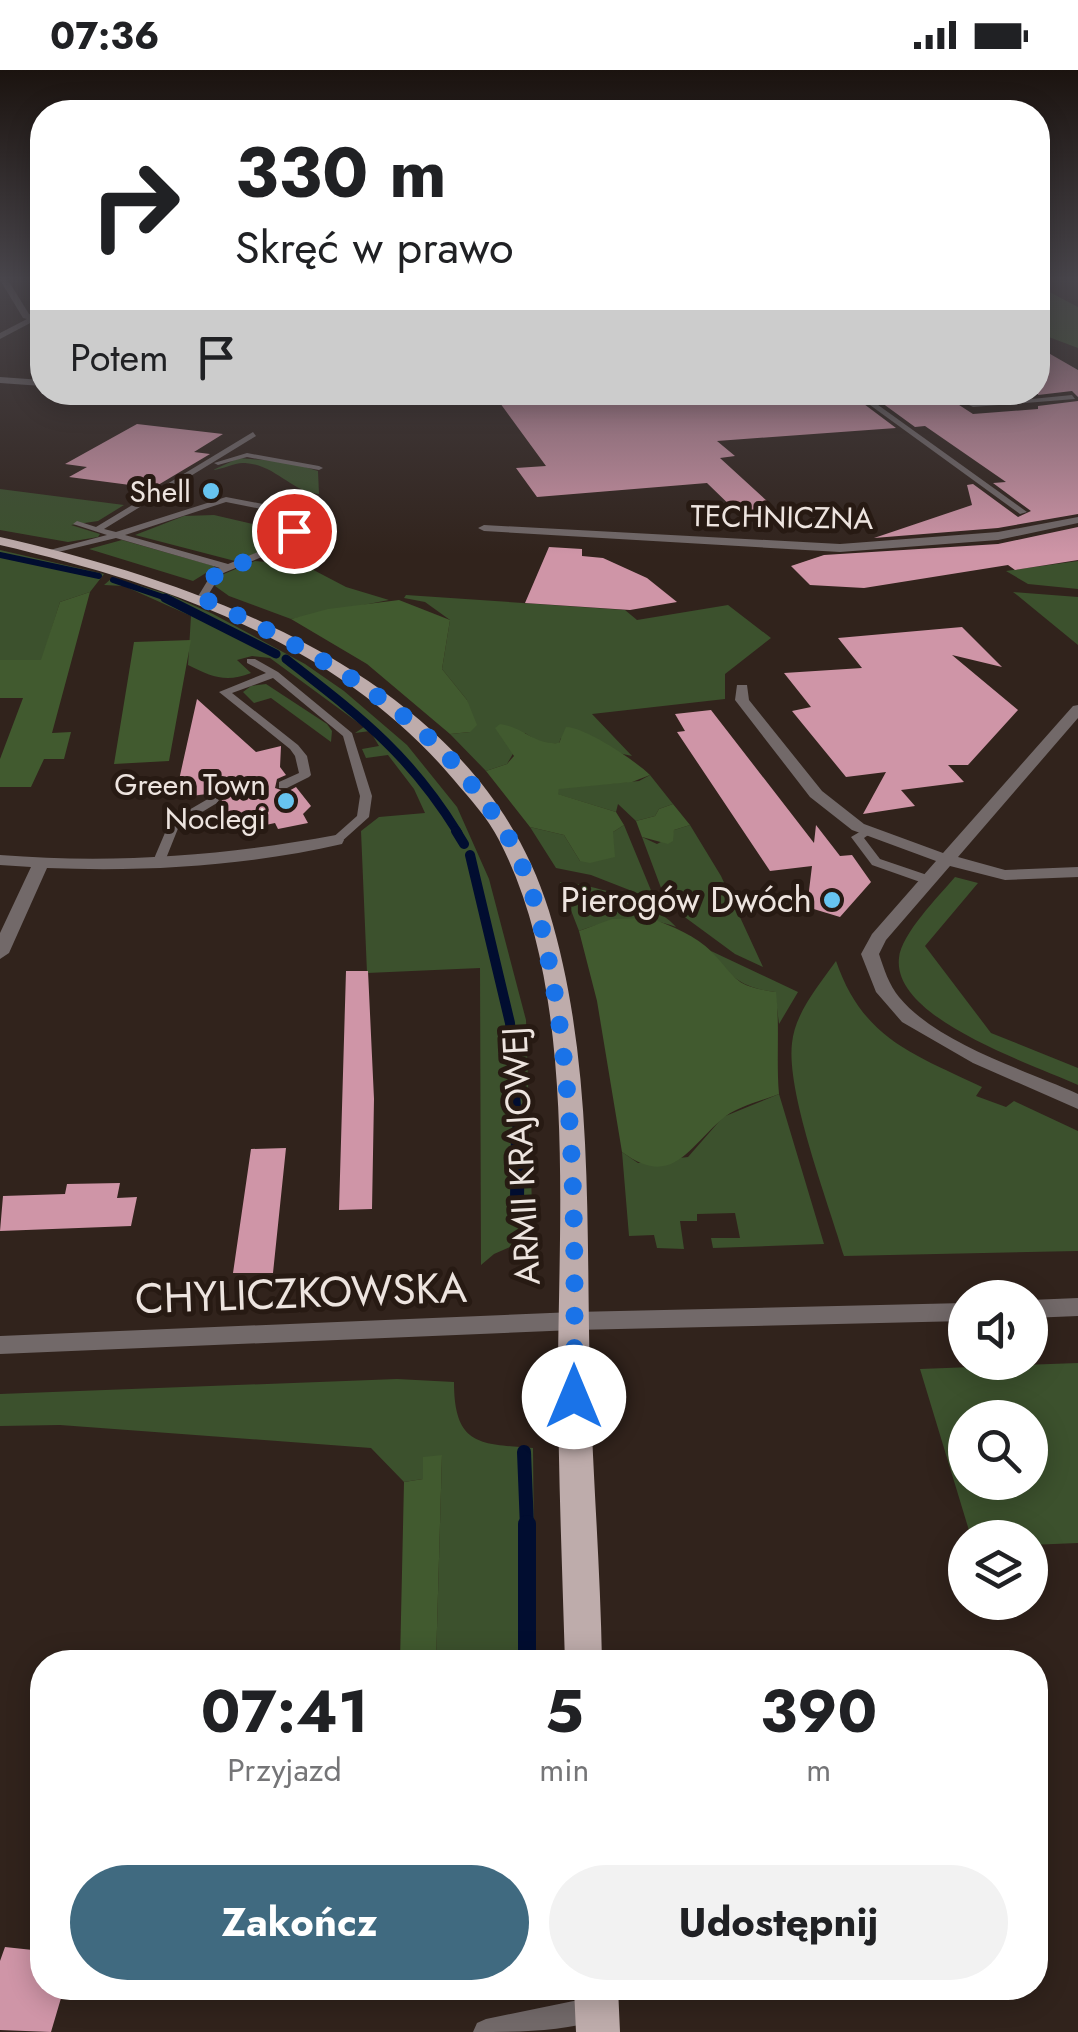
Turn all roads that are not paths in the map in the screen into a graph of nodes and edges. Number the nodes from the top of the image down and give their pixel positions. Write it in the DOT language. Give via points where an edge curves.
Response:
graph roads {
  1 [pos="0,380"];
  2 [pos="30,382"];
  3 [pos="873,405"];
  4 [pos="252,434"];
  5 [pos="319,468"];
  6 [pos="178,480"];
  7 [pos="1023,512"];
  8 [pos="1078,520"];
  9 [pos="77,524"];
  10 [pos="100,528"];
  11 [pos="484,528"];
  12 [pos="115,535"];
  13 [pos="0,541"];
  14 [pos="50,551"];
  15 [pos="228,567"];
  16 [pos="202,598"];
  17 [pos="251,661"];
  18 [pos="274,674"];
  19 [pos="742,688"];
  20 [pos="1078,709"];
  21 [pos="284,785"];
  22 [pos="213,800"];
  23 [pos="868,831"];
  24 [pos="336,840"];
  25 [pos="945,859"];
  26 [pos="0,860"];
  27 [pos="159,861"];
  28 [pos="41,864"];
  29 [pos="1078,872"];
  30 [pos="928,880"];
  31 [pos="0,953"];
  32 [pos="1078,1102"];
  33 [pos="1078,1307"];
  34 [pos="1048,1308"];
  35 [pos="948,1312"];
  36 [pos="574,1320"];
  37 [pos="0,1345"];
  38 [pos="584,1650"];
  39 [pos="597,2010"];
  40 [pos="486,2032"];
  1 -- 2 [label="street"];
  3 -- 7 [label="lane"];
  4 -- 6 [label="lane"];
  5 -- 6 [label="lane" via="236,456"];
  6 -- 10 [label="lane"];
  8 -- 11 [label="street, TECHNICZNA" via="998,536 840,548"];
  9 -- 10 [label="lane"];
  10 -- 12 [label="lane"];
  12 -- 14 [label="lane"];
  12 -- 15 [label="lane"];
  12 -- 15 [label="lane" via="226,499 291,512 293,540"];
  13 -- 14 [label="main road, ARMII KRAJOWEJ"];
  14 -- 16 [label="main road, ARMII KRAJOWEJ"];
  15 -- 16 [label="lane" via="212,577"];
  16 -- 36 [label="main road, ARMII KRAJOWEJ" via="354,679 458,769 511,842 543,926 568,1068"];
  17 -- 18 [label="lane"];
  18 -- 21 [label="lane" via="224,692 301,756 306,775"];
  18 -- 24 [label="lane" via="348,735 366,796 363,817"];
  19 -- 23 [label="street" via="742,700 816,794"];
  20 -- 25 [label="street"];
  22 -- 27 [label="lane" via="174,824"];
  23 -- 25 [label="street"];
  23 -- 30 [label="lane" via="857,836 876,862"];
  24 -- 27 [label="street" via="245,856"];
  25 -- 29 [label="street" via="1005,874"];
  25 -- 30 [label="street"];
  26 -- 28 [label="street"];
  27 -- 28 [label="street"];
  28 -- 31 [label="street"];
  30 -- 32 [label="street" via="870,954 894,1003 928,1029"];
  33 -- 34 [label="street"];
  35 -- 36 [label="street, CHYLICZKOWSKA"];
  36 -- 37 [label="street, CHYLICZKOWSKA"];
  36 -- 38 [label="main road, ARMII KRAJOWEJ"];
  39 -- 40 [label="lane"];
}
